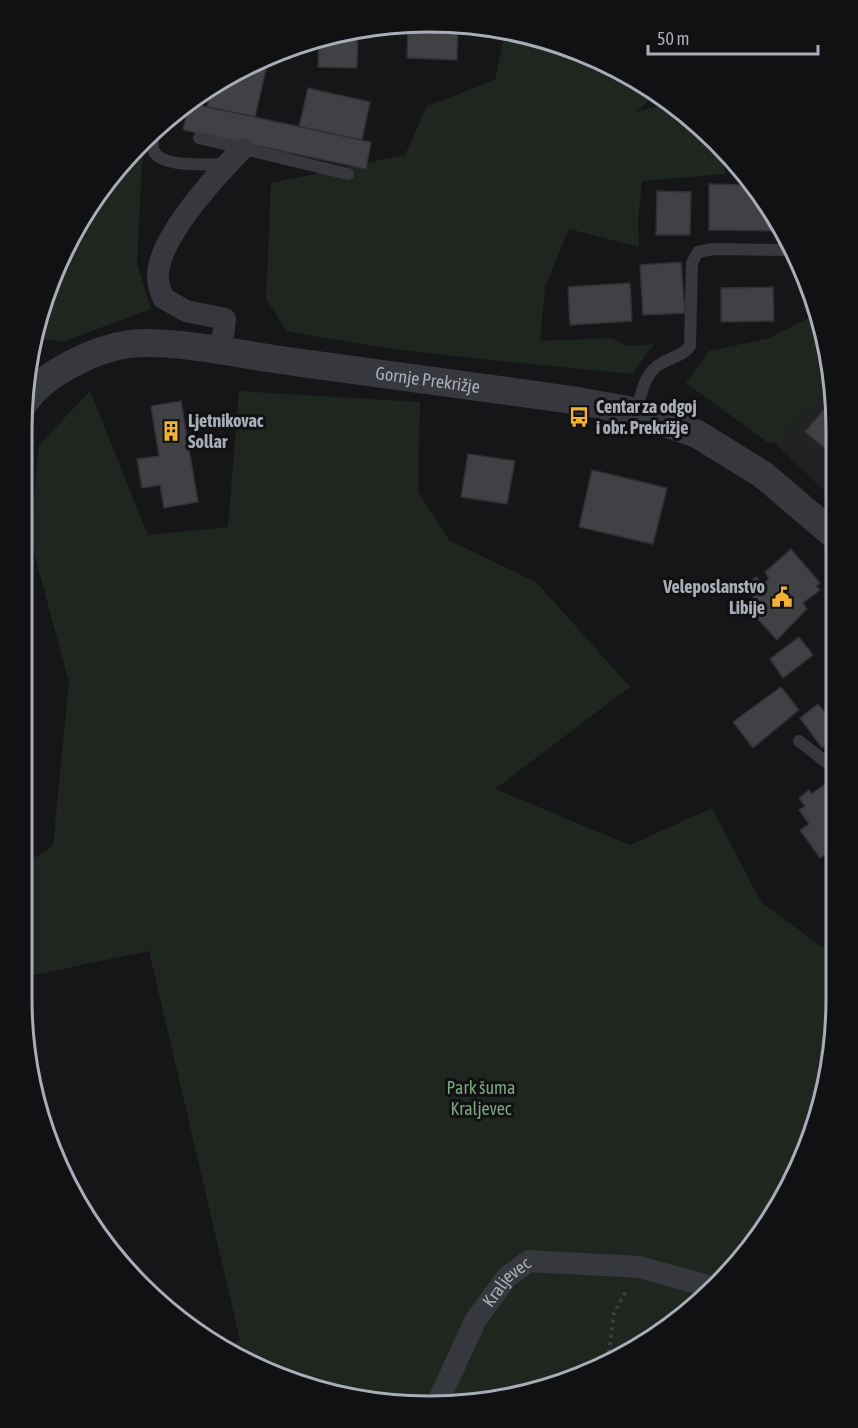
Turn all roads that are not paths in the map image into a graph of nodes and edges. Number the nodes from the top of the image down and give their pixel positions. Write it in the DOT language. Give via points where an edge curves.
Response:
graph roads {
  1 [pos="200,138"];
  2 [pos="153,143"];
  3 [pos="235,156"];
  4 [pos="348,174"];
  5 [pos="785,250"];
  6 [pos="220,352"];
  7 [pos="35,379"];
  8 [pos="636,413"];
  9 [pos="826,528"];
  10 [pos="799,741"];
  11 [pos="826,762"];
  12 [pos="705,1285"];
  13 [pos="441,1396"];
  1 -- 3 [label="lane"];
  2 -- 3 [label="lane" via="159,159 172,163"];
  3 -- 4 [label="lane"];
  3 -- 6 [label="street" via="163,249 158,276 163,298 186,311 225,320"];
  5 -- 8 [label="lane" via="698,252 692,263 690,346 653,369"];
  6 -- 7 [label="street, Gornje Prekrižje" via="130,344 97,352"];
  6 -- 8 [label="street, Gornje Prekrižje" via="572,400"];
  8 -- 9 [label="street, Gornje Prekrižje" via="706,439 762,474"];
  10 -- 11 [label="lane"];
  12 -- 13 [label="street, Kraljevec" via="639,1267 529,1261 507,1277 475,1321"];
}
